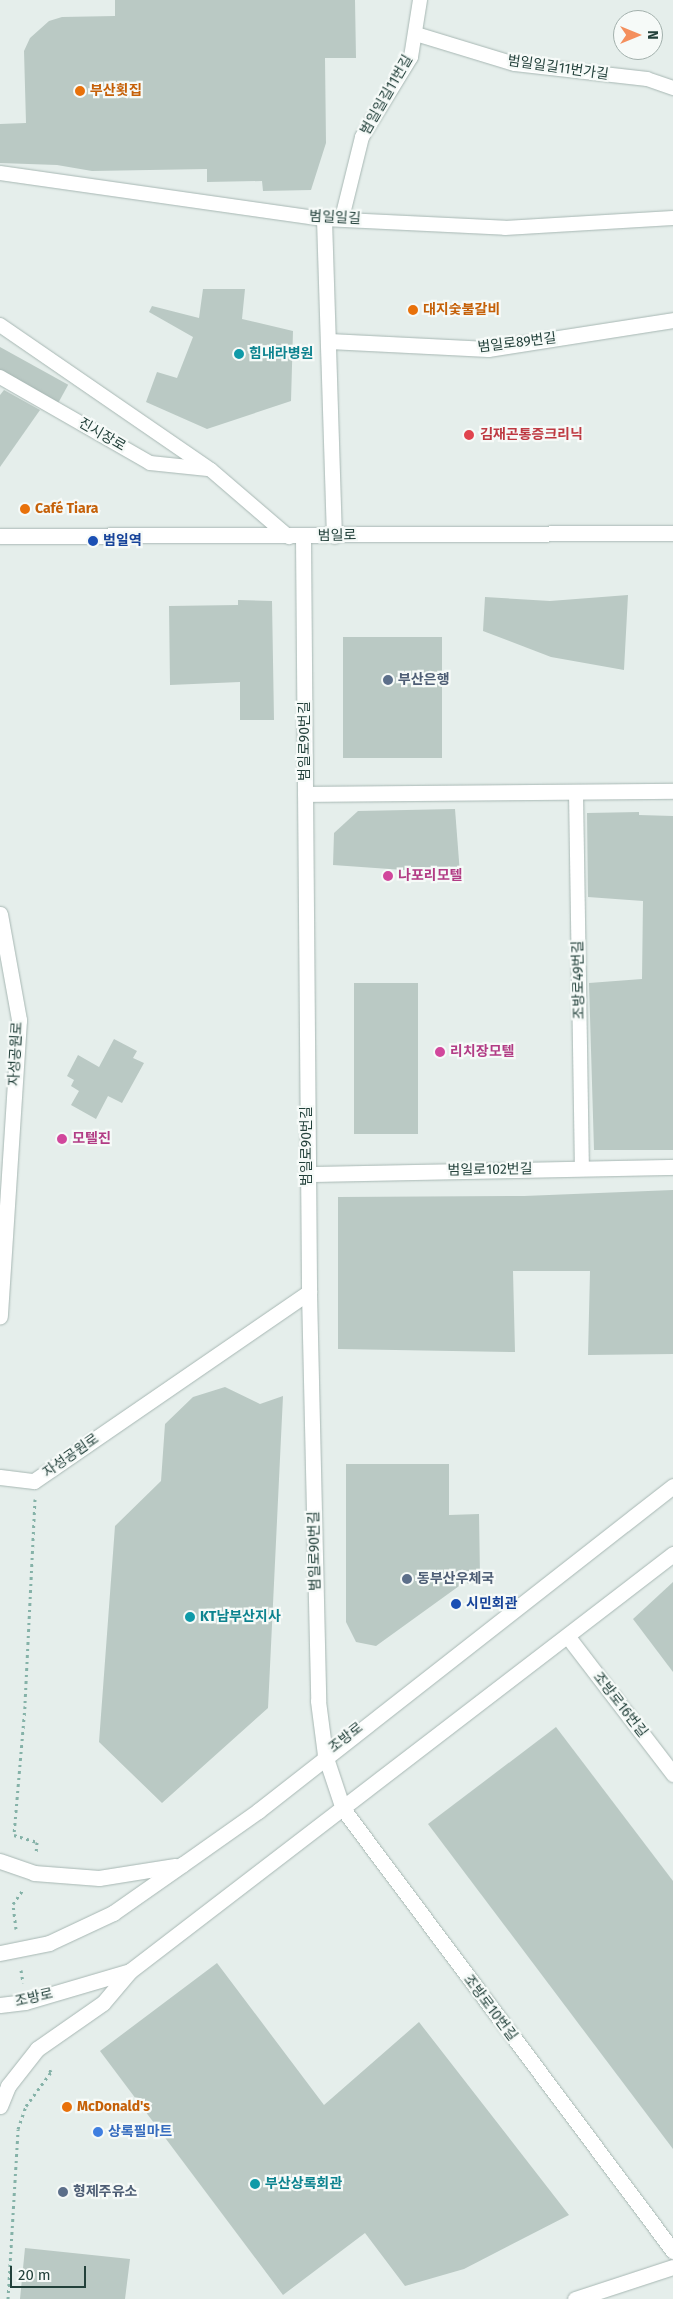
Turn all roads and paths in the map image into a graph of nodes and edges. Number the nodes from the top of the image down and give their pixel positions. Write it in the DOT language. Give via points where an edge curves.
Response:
graph roads {
  1 [pos="420,0"];
  2 [pos="416,34"];
  3 [pos="673,88"];
  4 [pos="0,173"];
  5 [pos="342,218"];
  6 [pos="673,218"];
  7 [pos="324,219"];
  8 [pos="673,320"];
  9 [pos="0,326"];
  10 [pos="329,341"];
  11 [pos="0,377"];
  12 [pos="211,470"];
  13 [pos="673,533"];
  14 [pos="0,536"];
  15 [pos="334,536"];
  16 [pos="296,537"];
  17 [pos="673,791"];
  18 [pos="576,792"];
  19 [pos="305,794"];
  20 [pos="0,914"];
  21 [pos="673,1167"];
  22 [pos="582,1168"];
  23 [pos="308,1174"];
  24 [pos="3,1214"];
  25 [pos="309,1292"];
  26 [pos="0,1316"];
  27 [pos="0,1477"];
  28 [pos="673,1486"];
  29 [pos="673,1554"];
  30 [pos="568,1637"];
  31 [pos="325,1755"];
  32 [pos="673,1774"];
  33 [pos="343,1809"];
  34 [pos="0,1861"];
  35 [pos="183,1864"];
  36 [pos="0,1953"];
  37 [pos="130,1970"];
  38 [pos="0,2005"];
  39 [pos="0,2106"];
  40 [pos="673,2251"];
  41 [pos="673,2267"];
  42 [pos="575,2299"];
  1 -- 2 [label="lane, 범일일길11번길"];
  2 -- 3 [label="lane, 범일일길11번가길" via="514,64 647,79"];
  2 -- 5 [label="lane, 범일일길11번길" via="412,57 362,137"];
  4 -- 7 [label="lane, 범일일길"];
  5 -- 6 [label="lane, 범일일길" via="505,228"];
  5 -- 7 [label="lane, 범일일길"];
  7 -- 10 [label="street"];
  8 -- 10 [label="street, 범일로89번길" via="488,349"];
  9 -- 12 [label="lane"];
  10 -- 15 [label="street"];
  11 -- 12 [label="lane, 진시장로" via="150,463"];
  12 -- 16 [label="lane"];
  13 -- 15 [label="street, 범일로"];
  14 -- 16 [label="street, 범일로"];
  15 -- 16 [label="street, 범일로"];
  16 -- 19 [label="street, 범일로90번길"];
  17 -- 18 [label="street"];
  18 -- 19 [label="street"];
  18 -- 22 [label="lane, 조방로49번길"];
  19 -- 23 [label="street, 범일로90번길"];
  20 -- 24 [label="street, 자성공원로" via="19,1020"];
  21 -- 22 [label="street, 범일로102번길"];
  22 -- 23 [label="street, 범일로102번길"];
  23 -- 25 [label="street, 범일로90번길"];
  24 -- 26 [label="street, 자성공원로"];
  25 -- 27 [label="street, 자성공원로" via="34,1481"];
  25 -- 31 [label="street, 범일로90번길" via="318,1701"];
  28 -- 31 [label="street, 조방로"];
  29 -- 30 [label="street, 조방로"];
  30 -- 32 [label="street, 조방로16번길"];
  30 -- 33 [label="street, 조방로"];
  31 -- 33 [label="street, 조방로10번길"];
  31 -- 35 [label="street, 조방로" via="258,1810"];
  33 -- 37 [label="street, 조방로"];
  33 -- 40 [label="street, 조방로10번길"];
  34 -- 35 [label="street" via="34,1873 99,1878 148,1873"];
  35 -- 36 [label="street, 조방로" via="113,1913 49,1944"];
  37 -- 38 [label="street, 조방로" via="24,2002"];
  37 -- 39 [label="street" via="103,2004 37,2049 8,2086"];
  41 -- 42 [label="street"];
}
